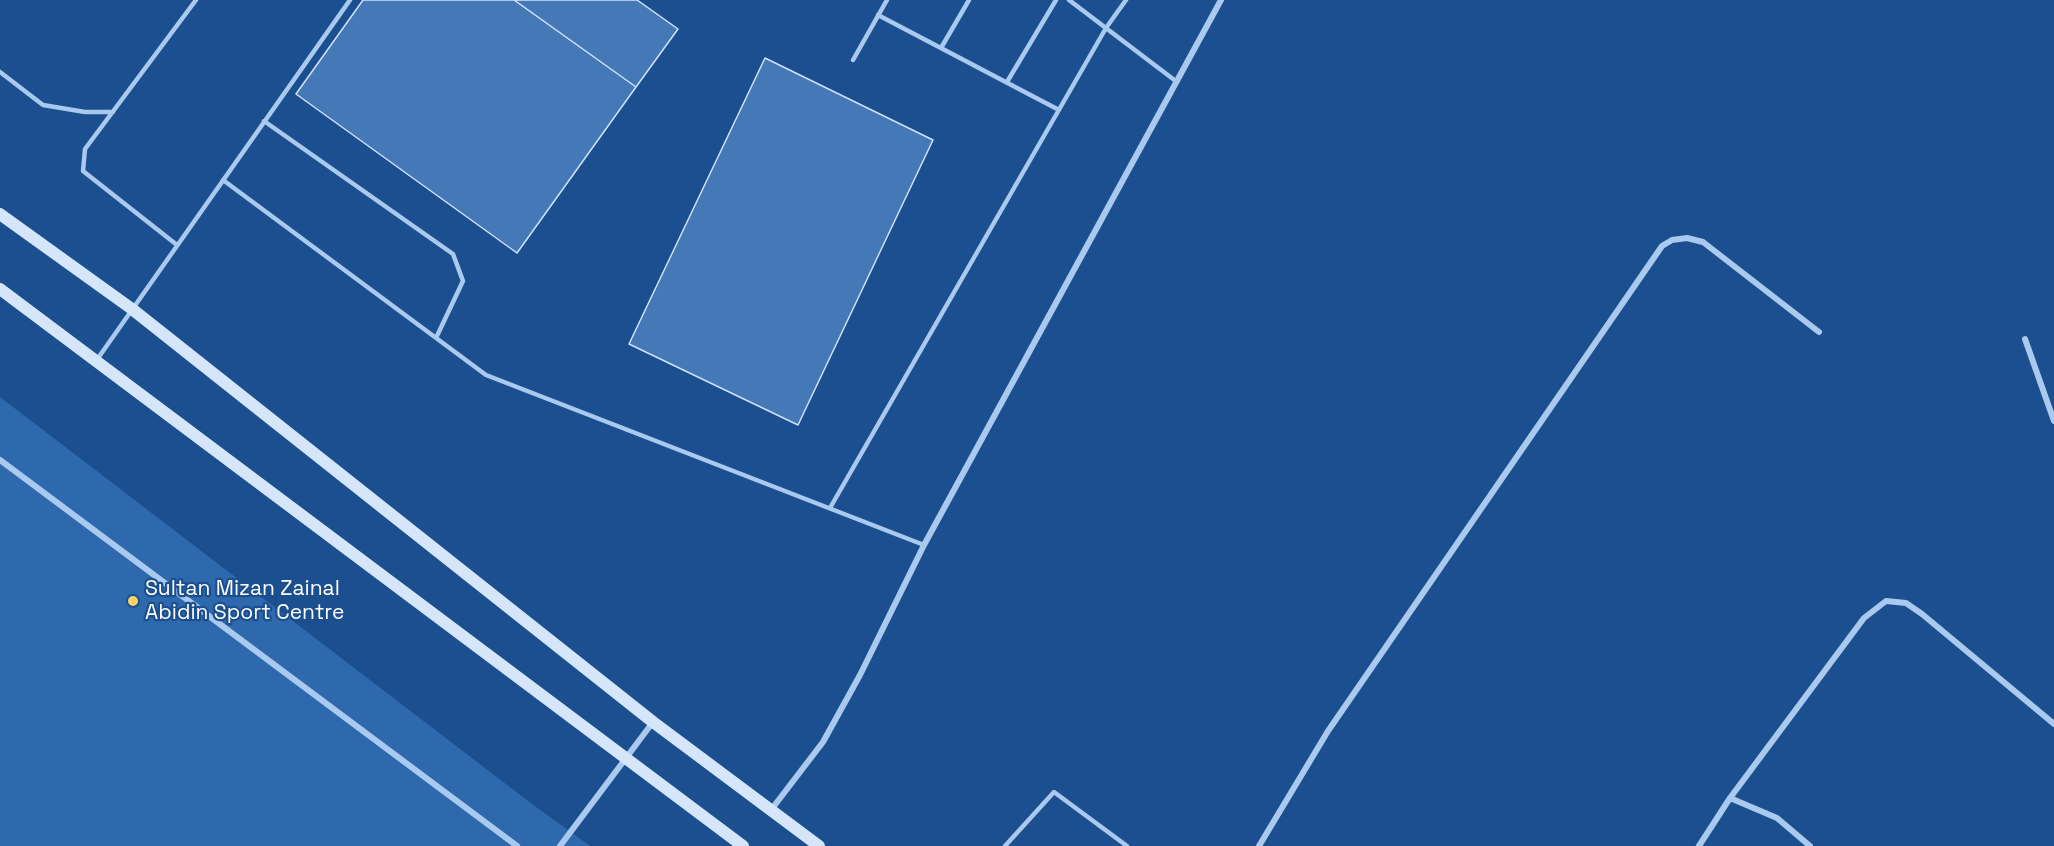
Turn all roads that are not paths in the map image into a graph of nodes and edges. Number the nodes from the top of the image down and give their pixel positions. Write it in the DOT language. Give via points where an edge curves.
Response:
graph roads {
  1 [pos="196,0"];
  2 [pos="350,0"];
  3 [pos="887,0"];
  4 [pos="969,0"];
  5 [pos="1056,0"];
  6 [pos="1069,0"];
  7 [pos="1126,0"];
  8 [pos="1221,0"];
  9 [pos="878,15"];
  10 [pos="1106,28"];
  11 [pos="941,48"];
  12 [pos="853,60"];
  13 [pos="0,72"];
  14 [pos="1007,82"];
  15 [pos="1178,83"];
  16 [pos="1059,110"];
  17 [pos="113,112"];
  18 [pos="264,121"];
  19 [pos="223,180"];
  20 [pos="0,214"];
  21 [pos="177,245"];
  22 [pos="0,289"];
  23 [pos="132,309"];
  24 [pos="1819,332"];
  25 [pos="436,338"];
  26 [pos="2025,339"];
  27 [pos="96,361"];
  28 [pos="2054,421"];
  29 [pos="0,460"];
  30 [pos="830,508"];
  31 [pos="924,544"];
  32 [pos="653,722"];
  33 [pos="2054,724"];
  34 [pos="627,759"];
  35 [pos="1730,798"];
  36 [pos="771,810"];
  37 [pos="517,846"];
  38 [pos="560,846"];
  39 [pos="743,846"];
  40 [pos="819,846"];
  41 [pos="1005,846"];
  42 [pos="1127,846"];
  43 [pos="1259,846"];
  44 [pos="1699,846"];
  45 [pos="1810,846"];
  1 -- 17 [label="lane"];
  2 -- 18 [label="lane"];
  3 -- 9 [label="lane"];
  4 -- 11 [label="lane"];
  5 -- 14 [label="lane"];
  6 -- 10 [label="lane"];
  7 -- 10 [label="lane"];
  8 -- 15 [label="street"];
  9 -- 11 [label="lane"];
  9 -- 12 [label="lane"];
  10 -- 15 [label="lane"];
  10 -- 16 [label="lane"];
  11 -- 14 [label="lane"];
  13 -- 17 [label="lane" via="43,105"];
  14 -- 16 [label="lane"];
  15 -- 31 [label="street"];
  16 -- 30 [label="lane"];
  17 -- 21 [label="lane" via="85,149 83,171"];
  18 -- 19 [label="lane"];
  18 -- 25 [label="lane" via="453,254 463,281"];
  19 -- 21 [label="lane"];
  19 -- 25 [label="lane"];
  20 -- 23 [label="main road"];
  21 -- 23 [label="lane"];
  22 -- 27 [label="main road"];
  23 -- 27 [label="lane"];
  23 -- 32 [label="main road"];
  24 -- 43 [label="street" via="1703,242 1687,238 1662,246 1328,731"];
  25 -- 30 [label="lane" via="486,375"];
  26 -- 28 [label="street"];
  27 -- 34 [label="main road"];
  29 -- 37 [label="street"];
  30 -- 31 [label="lane"];
  31 -- 36 [label="street" via="823,742"];
  32 -- 34 [label="street"];
  32 -- 36 [label="main road"];
  33 -- 35 [label="street" via="1922,614 1906,603 1886,601 1864,618"];
  34 -- 38 [label="street"];
  34 -- 39 [label="main road"];
  35 -- 44 [label="street"];
  35 -- 45 [label="street" via="1777,818"];
  36 -- 40 [label="main road"];
  41 -- 42 [label="lane" via="1054,792"];
}
